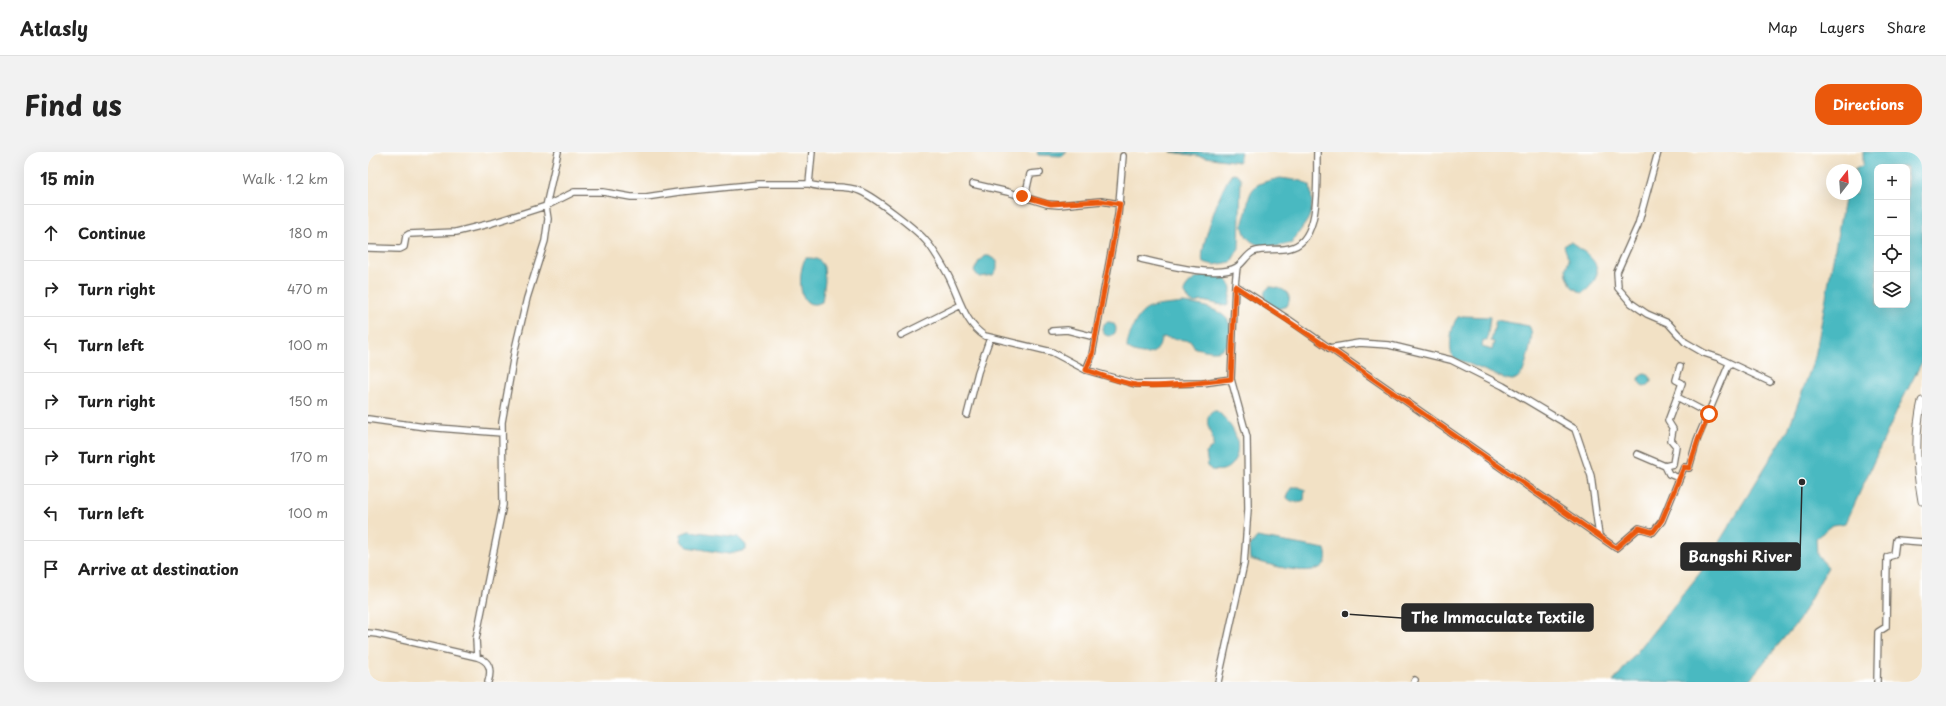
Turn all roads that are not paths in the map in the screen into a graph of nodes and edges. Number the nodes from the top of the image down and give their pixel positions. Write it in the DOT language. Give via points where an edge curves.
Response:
graph roads {
  1 [pos="558,152"];
  2 [pos="812,152"];
  3 [pos="1317,152"];
  4 [pos="1658,152"];
  5 [pos="1124,156"];
  6 [pos="1040,174"];
  7 [pos="809,184"];
  8 [pos="973,184"];
  9 [pos="1025,196"];
  10 [pos="1120,204"];
  11 [pos="546,206"];
  12 [pos="368,248"];
  13 [pos="1141,259"];
  14 [pos="1237,267"];
  15 [pos="1235,286"];
  16 [pos="961,305"];
  17 [pos="1052,330"];
  18 [pos="901,335"];
  19 [pos="1095,336"];
  20 [pos="990,338"];
  21 [pos="1329,348"];
  22 [pos="1729,364"];
  23 [pos="1680,366"];
  24 [pos="1086,370"];
  25 [pos="1231,379"];
  26 [pos="1770,382"];
  27 [pos="1676,397"];
  28 [pos="1922,401"];
  29 [pos="1709,414"];
  30 [pos="967,415"];
  31 [pos="368,419"];
  32 [pos="502,433"];
  33 [pos="1637,454"];
  34 [pos="1665,466"];
  35 [pos="1679,478"];
  36 [pos="1922,501"];
  37 [pos="1598,536"];
  38 [pos="1922,542"];
  39 [pos="368,633"];
  40 [pos="477,657"];
  41 [pos="488,682"];
  42 [pos="1218,682"];
  43 [pos="1878,682"];
  1 -- 11 [label="street"];
  2 -- 7 [label="street"];
  3 -- 14 [label="street" via="1316,198 1312,225 1306,238 1291,248 1251,253"];
  4 -- 22 [label="street" via="1638,225 1617,272 1618,288 1641,311 1668,323 1685,342"];
  5 -- 10 [label="street"];
  6 -- 9 [label="street" via="1030,174"];
  7 -- 11 [label="street" via="759,184 646,197 604,192 574,192"];
  7 -- 16 [label="street" via="816,187 850,188 876,200 927,242 948,276"];
  8 -- 9 [label="street"];
  9 -- 10 [label="street" via="1051,204 1101,201"];
  10 -- 19 [label="street"];
  11 -- 12 [label="street" via="456,232 409,234 406,236 404,247 400,249"];
  11 -- 32 [label="street" via="548,219 545,241 527,298 515,349"];
  13 -- 14 [label="street" via="1194,270 1214,271"];
  14 -- 15 [label="street"];
  15 -- 21 [label="street"];
  15 -- 25 [label="street"];
  16 -- 18 [label="street"];
  16 -- 20 [label="street" via="979,333"];
  17 -- 19 [label="street" via="1067,330"];
  19 -- 24 [label="street"];
  20 -- 24 [label="street" via="1052,352"];
  20 -- 30 [label="street"];
  21 -- 37 [label="street"];
  21 -- 37 [label="street" via="1359,343 1389,345 1452,360 1503,386 1575,429 1591,476"];
  22 -- 26 [label="street"];
  22 -- 29 [label="street"];
  23 -- 27 [label="street" via="1676,380 1682,383"];
  24 -- 25 [label="street" via="1145,385 1203,383"];
  25 -- 42 [label="street" via="1247,437 1248,510 1244,564"];
  27 -- 29 [label="street"];
  27 -- 34 [label="street" via="1668,422 1673,429 1672,440 1676,446 1673,464"];
  28 -- 36 [label="street" via="1917,449 1917,472"];
  29 -- 35 [label="street" via="1689,468 1684,467"];
  31 -- 32 [label="street" via="425,427"];
  32 -- 40 [label="street" via="503,505 476,639"];
  33 -- 34 [label="street"];
  34 -- 35 [label="street" via="1669,474"];
  35 -- 37 [label="street" via="1662,520 1653,532 1639,528 1616,548"];
  38 -- 43 [label="street" via="1896,540 1894,554 1887,557 1886,627 1878,632"];
  39 -- 40 [label="street"];
  40 -- 41 [label="street" via="489,664"];
}
